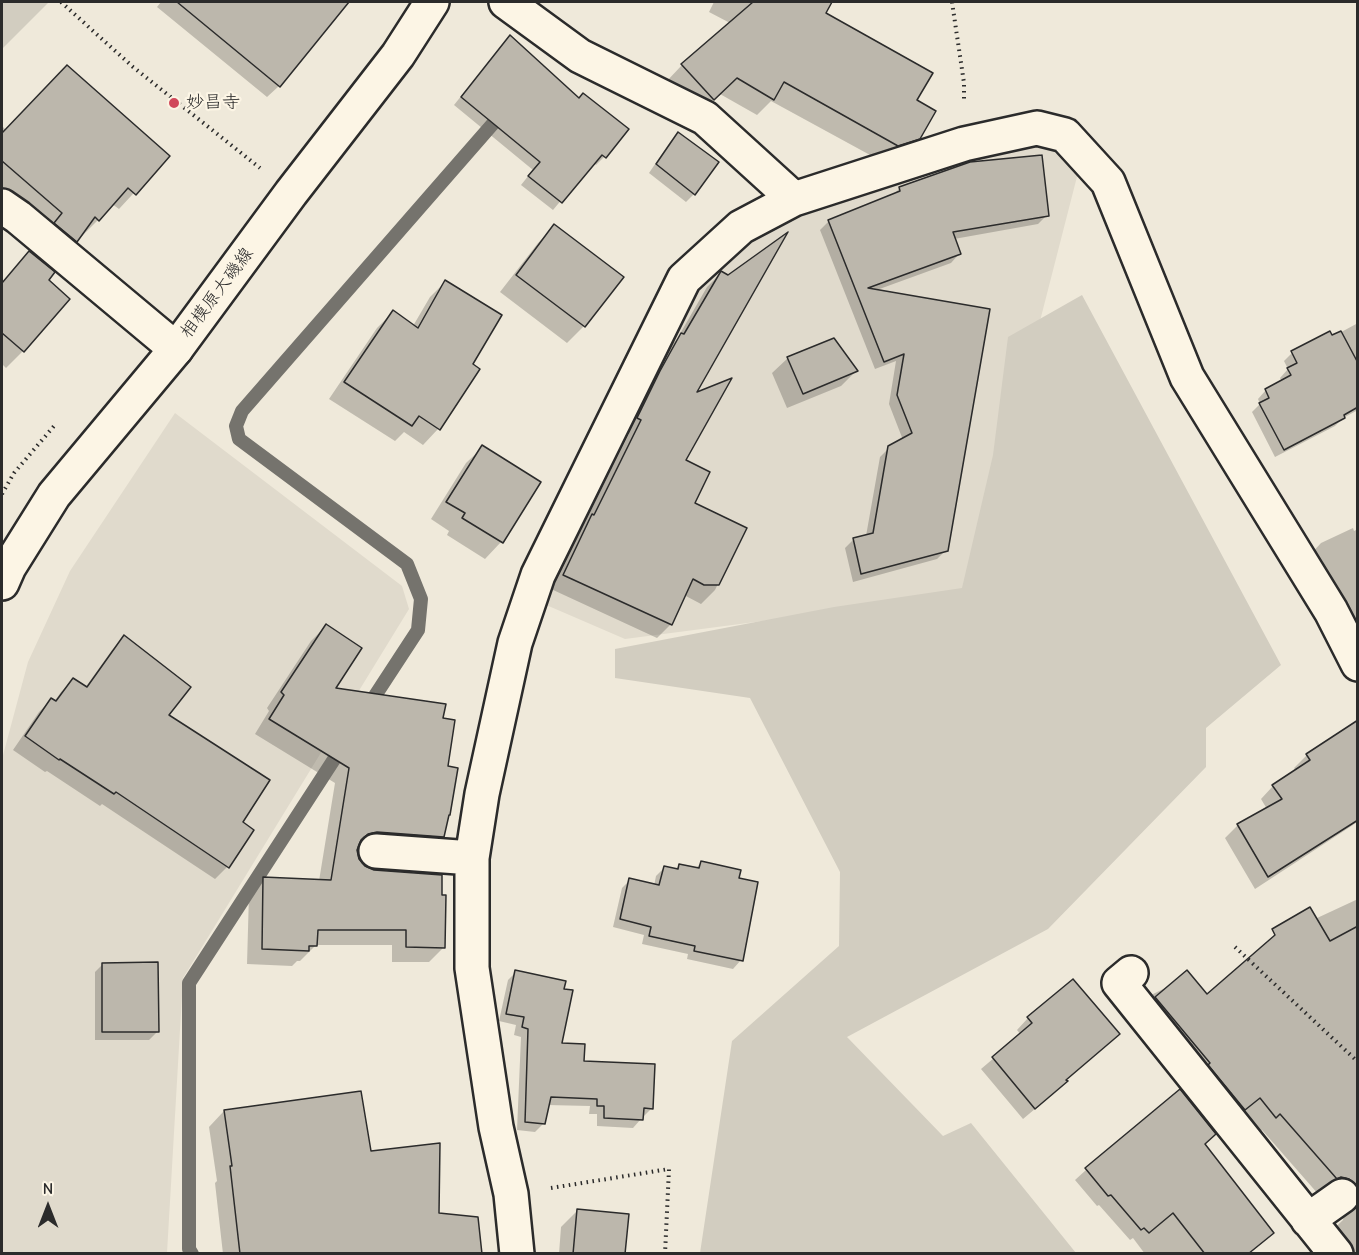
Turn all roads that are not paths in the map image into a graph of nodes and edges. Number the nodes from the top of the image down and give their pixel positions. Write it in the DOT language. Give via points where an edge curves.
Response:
graph roads {
  1 [pos="432,2"];
  2 [pos="506,2"];
  3 [pos="794,199"];
  4 [pos="2,206"];
  5 [pos="176,349"];
  6 [pos="2,583"];
  7 [pos="1356,657"];
  8 [pos="376,851"];
  9 [pos="472,858"];
  10 [pos="1131,973"];
  11 [pos="1342,1196"];
  12 [pos="1308,1220"];
  13 [pos="517,1254"];
  14 [pos="1336,1254"];
  1 -- 5 [label="street, 相模原大磯線" via="398,55"];
  2 -- 3 [label="street" via="580,56 705,118"];
  3 -- 7 [label="street" via="964,144 1037,128 1065,135 1108,182 1187,377"];
  3 -- 9 [label="street" via="741,227 684,279 548,554 515,643"];
  4 -- 5 [label="street"];
  5 -- 6 [label="street, 相模原大磯線" via="54,495"];
  8 -- 9 [label="street"];
  9 -- 13 [label="street" via="472,968 496,1127 511,1194"];
  10 -- 12 [label="street" via="1119,983"];
  11 -- 12 [label="street"];
  12 -- 14 [label="street"];
}
